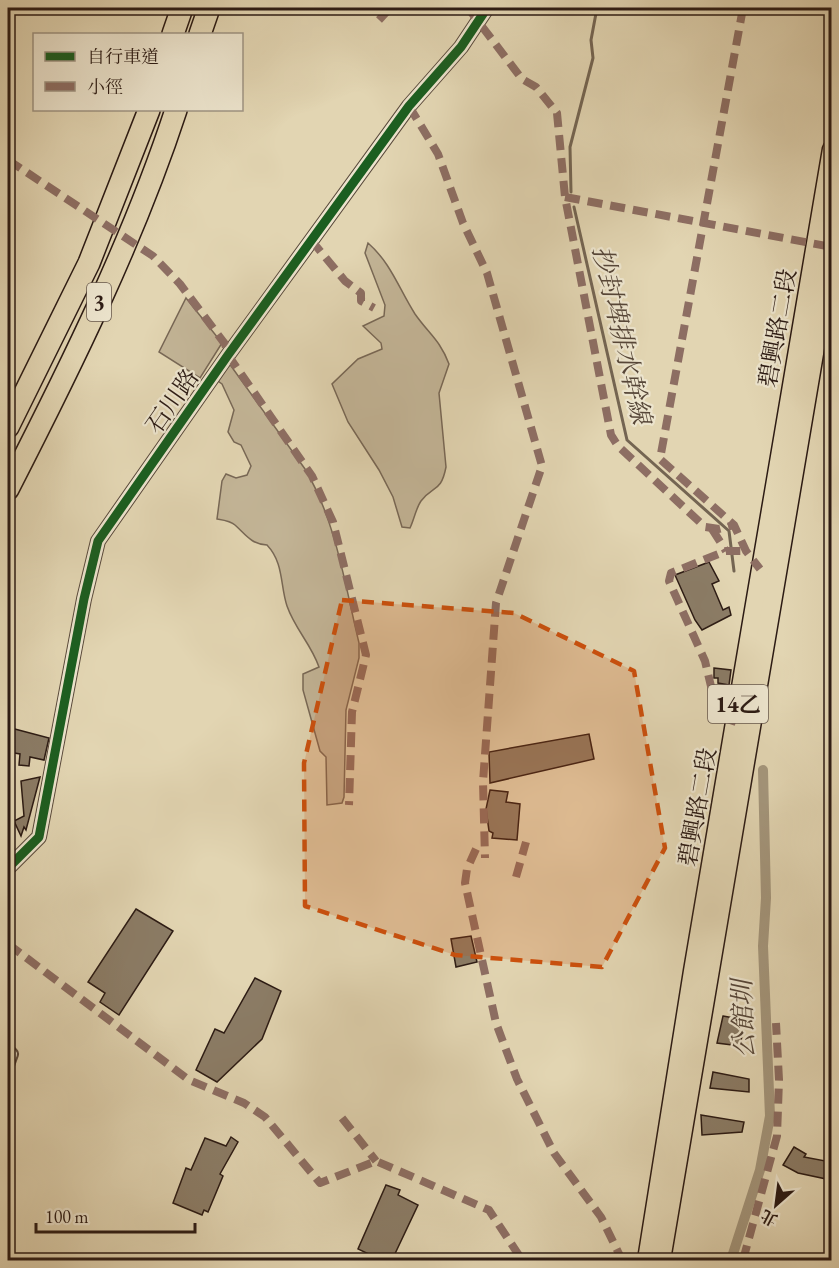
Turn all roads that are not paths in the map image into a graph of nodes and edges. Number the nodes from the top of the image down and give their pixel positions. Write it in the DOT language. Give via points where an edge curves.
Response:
graph roads {
  1 [pos="182,8"];
  2 [pos="209,8"];
  3 [pos="487,8"];
  4 [pos="173,33"];
  5 [pos="200,33"];
  6 [pos="149,111"];
  7 [pos="176,111"];
  8 [pos="831,149"];
  9 [pos="831,247"];
  10 [pos="8,427"];
  11 [pos="8,489"];
  12 [pos="8,868"];
  13 [pos="8,1050"];
  14 [pos="8,1065"];
  15 [pos="647,1260"];
  16 [pos="661,1260"];
  1 -- 4 [label="highway"];
  2 -- 5 [label="highway"];
  3 -- 12 [label="street, 石川路" via="461,47 408,106 98,541 39,837"];
  6 -- 10 [label="highway, 3" via="89,263"];
  7 -- 11 [label="highway, 3" via="116,266"];
  8 -- 15 [label="main road, 碧興路二段 / 14乙"];
  9 -- 16 [label="main road, 碧興路二段 / 14乙"];
  13 -- 14 [label="street" via="12,1054"];
}
